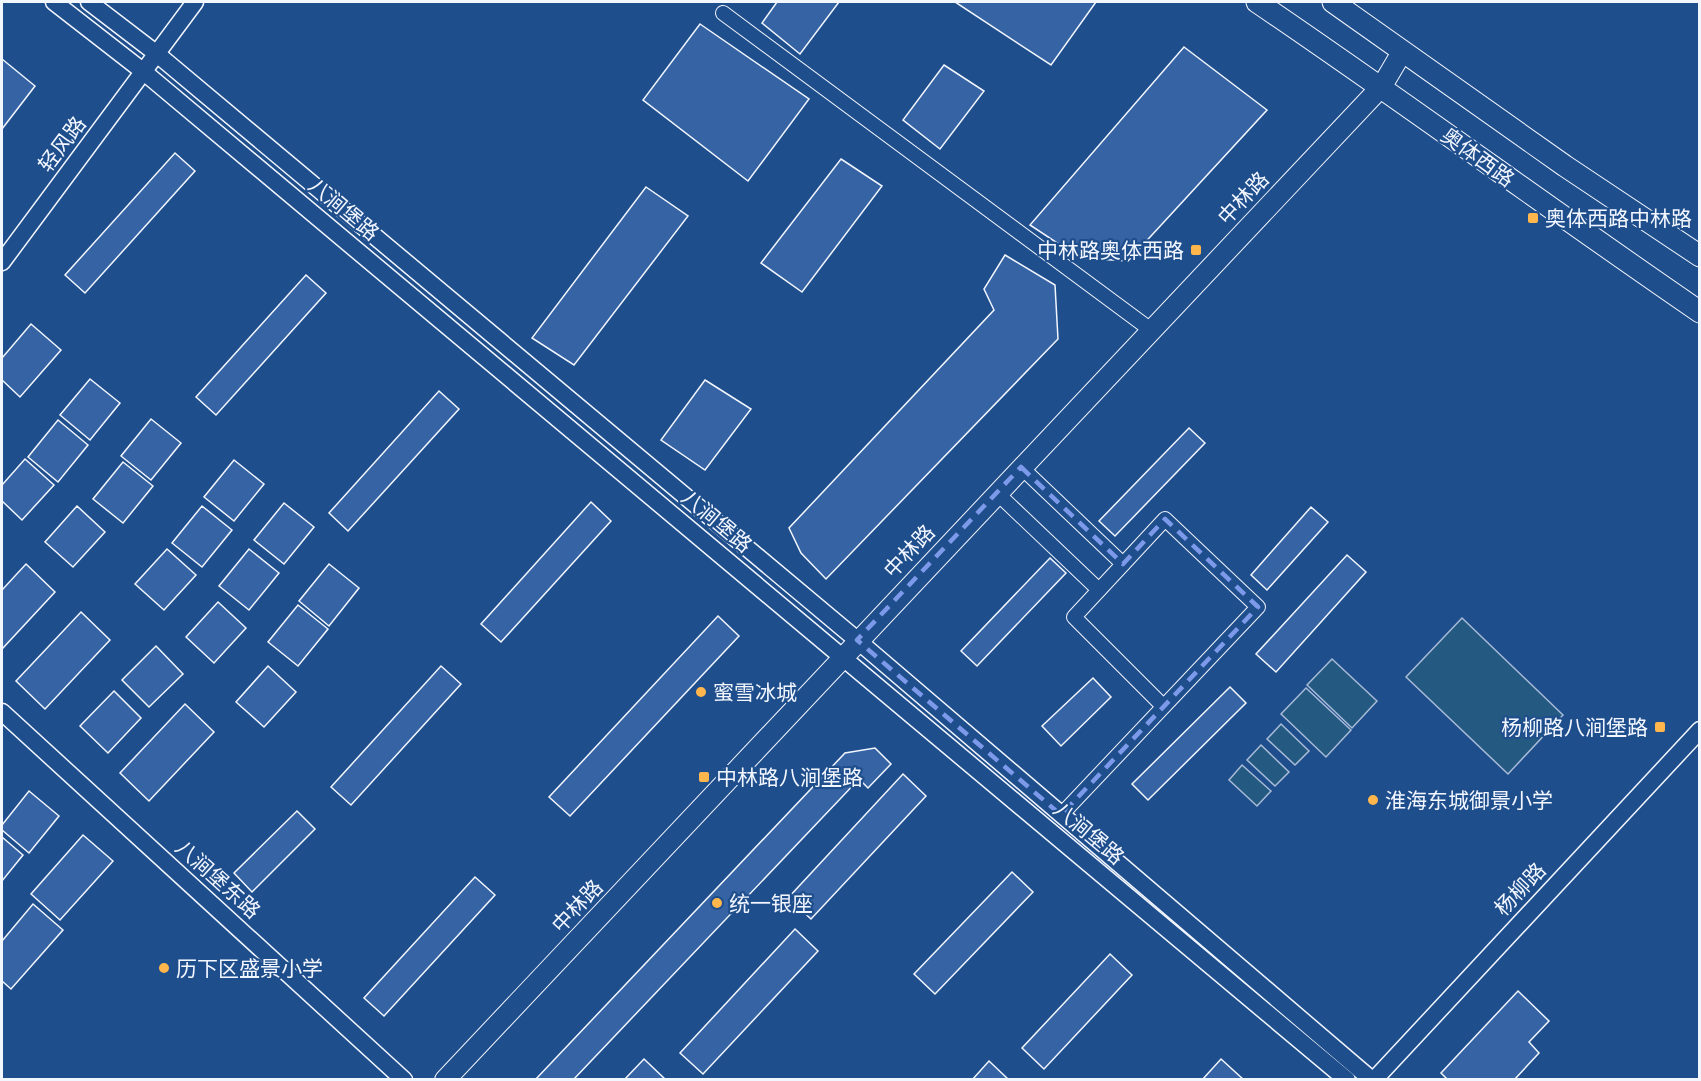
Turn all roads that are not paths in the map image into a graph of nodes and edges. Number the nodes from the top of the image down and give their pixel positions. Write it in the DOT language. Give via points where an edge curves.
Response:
graph roads {
  1 [pos="54,2"];
  2 [pos="89,2"];
  3 [pos="195,2"];
  4 [pos="1257,2"];
  5 [pos="1333,2"];
  6 [pos="723,13"];
  7 [pos="1402,52"];
  8 [pos="157,54"];
  9 [pos="144,72"];
  10 [pos="1382,86"];
  11 [pos="1700,256"];
  12 [pos="2,262"];
  13 [pos="1700,312"];
  14 [pos="1151,330"];
  15 [pos="1021,467"];
  16 [pos="997,493"];
  17 [pos="1123,564"];
  18 [pos="1100,590"];
  19 [pos="857,640"];
  20 [pos="843,656"];
  21 [pos="1163,706"];
  22 [pos="2,712"];
  23 [pos="1700,730"];
  24 [pos="1060,815"];
  25 [pos="404,1080"];
  26 [pos="445,1080"];
  27 [pos="1347,1080"];
  28 [pos="1373,1080"];
  1 -- 9 [label="street, 八涧堡路"];
  2 -- 8 [label="street, 八涧堡路"];
  3 -- 8 [label="street, 轻风路"];
  4 -- 10 [label="main road, 奥体西路"];
  5 -- 7 [label="main road, 奥体西路"];
  6 -- 14 [label="street"];
  7 -- 10 [label="main road, 中林路"];
  7 -- 11 [label="main road, 奥体西路"];
  8 -- 9 [label="street, 轻风路"];
  8 -- 19 [label="street, 八涧堡路"];
  9 -- 12 [label="street, 轻风路"];
  9 -- 20 [label="street, 八涧堡路"];
  10 -- 13 [label="main road, 奥体西路"];
  10 -- 14 [label="main road, 中林路"];
  14 -- 15 [label="main road, 中林路"];
  15 -- 16 [label="main road, 中林路"];
  15 -- 17 [label="street"];
  16 -- 18 [label="street"];
  16 -- 19 [label="main road, 中林路"];
  17 -- 18 [label="street"];
  17 -- 21 [label="street" via="1166,519 1258,608"];
  18 -- 21 [label="street" via="1074,617"];
  19 -- 20 [label="main road, 中林路"];
  19 -- 24 [label="street, 八涧堡路"];
  20 -- 26 [label="main road, 中林路"];
  20 -- 27 [label="street, 八涧堡路"];
  21 -- 24 [label="street"];
  22 -- 25 [label="street, 八涧堡东路"];
  23 -- 28 [label="street, 杨柳路"];
  24 -- 28 [label="street, 八涧堡路"];
}
